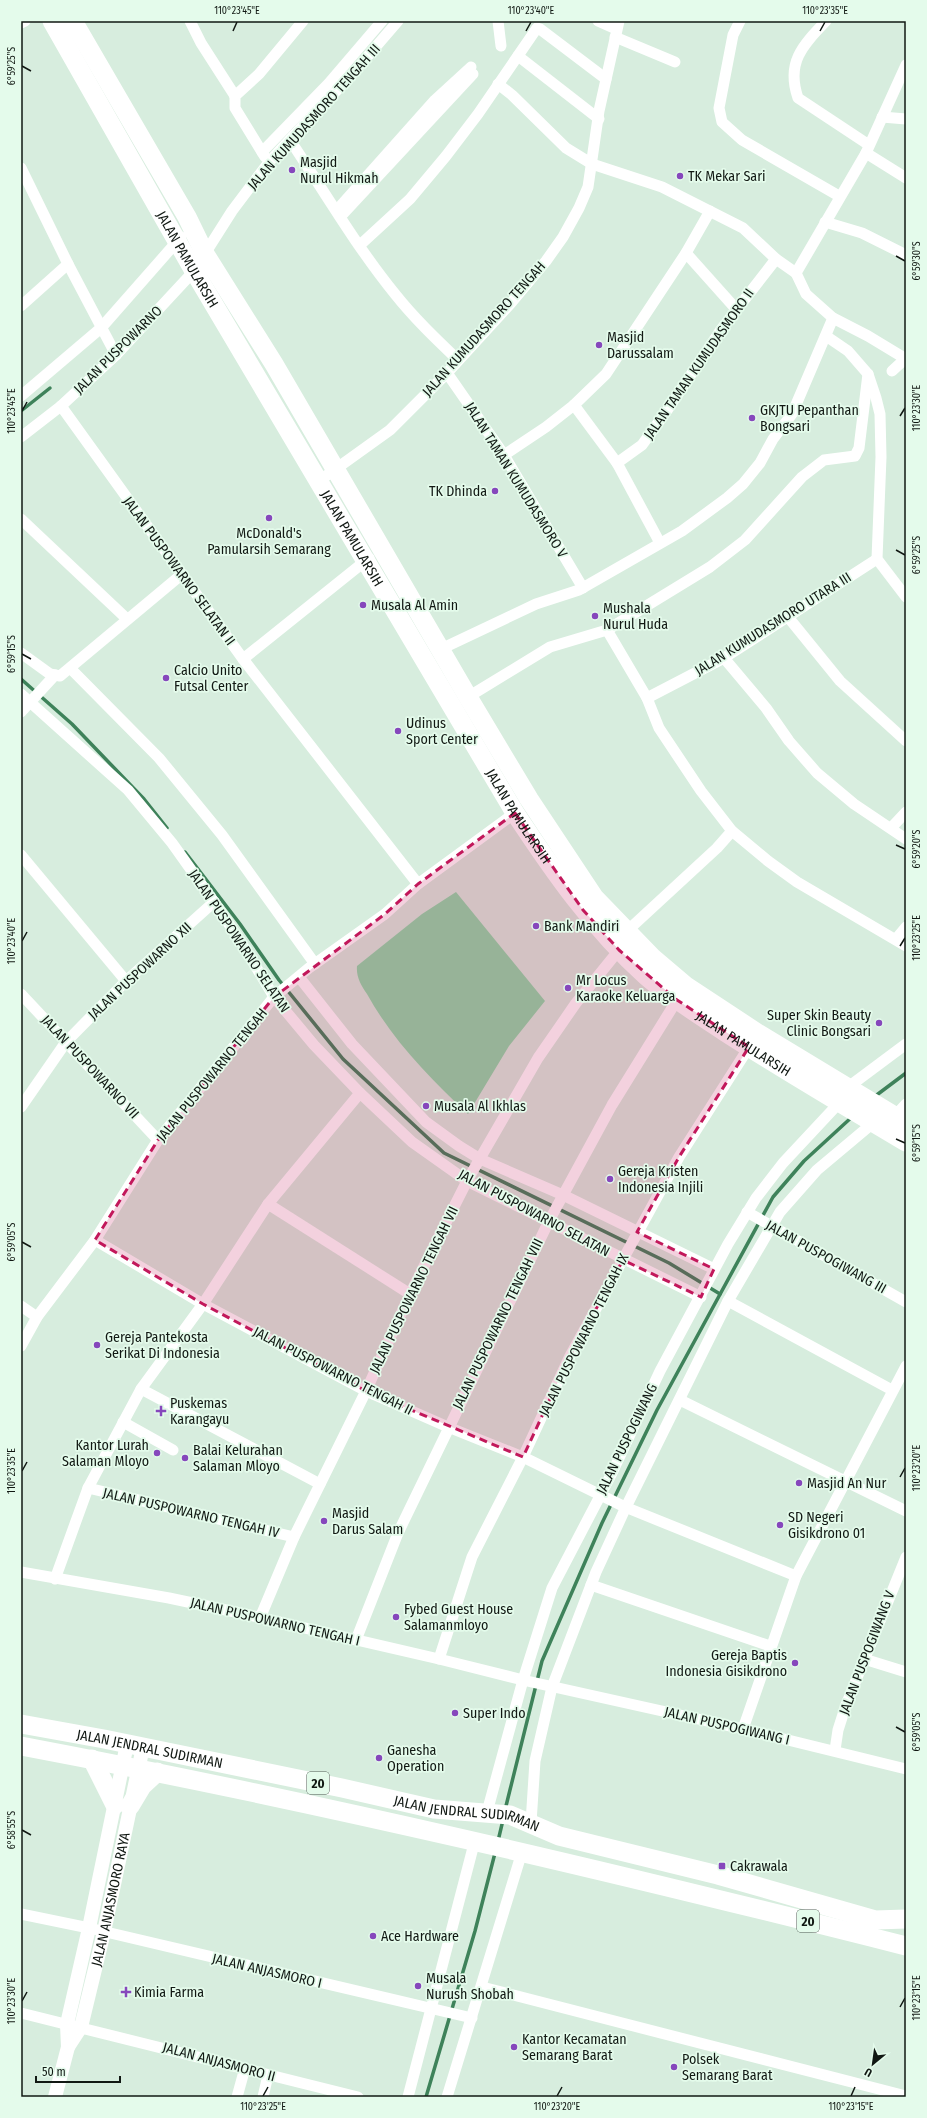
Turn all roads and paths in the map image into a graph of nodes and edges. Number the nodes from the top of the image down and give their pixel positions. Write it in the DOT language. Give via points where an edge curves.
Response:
graph roads {
  1 [pos="25,21"];
  2 [pos="52,21"];
  3 [pos="73,21"];
  4 [pos="190,21"];
  5 [pos="303,21"];
  6 [pos="382,21"];
  7 [pos="398,21"];
  8 [pos="498,21"];
  9 [pos="598,21"];
  10 [pos="740,21"];
  11 [pos="826,21"];
  12 [pos="21,23"];
  13 [pos="617,29"];
  14 [pos="369,36"];
  15 [pos="378,45"];
  16 [pos="501,46"];
  17 [pos="518,56"];
  18 [pos="675,62"];
  19 [pos="906,65"];
  20 [pos="472,71"];
  21 [pos="606,79"];
  22 [pos="498,84"];
  23 [pos="235,96"];
  24 [pos="882,117"];
  25 [pos="598,119"];
  26 [pos="906,119"];
  27 [pos="293,131"];
  28 [pos="868,149"];
  29 [pos="262,152"];
  30 [pos="270,162"];
  31 [pos="592,164"];
  32 [pos="22,169"];
  33 [pos="906,178"];
  34 [pos="21,184"];
  35 [pos="839,196"];
  36 [pos="710,210"];
  37 [pos="339,213"];
  38 [pos="825,222"];
  39 [pos="192,225"];
  40 [pos="177,241"];
  41 [pos="360,245"];
  42 [pos="686,253"];
  43 [pos="205,254"];
  44 [pos="906,255"];
  45 [pos="776,259"];
  46 [pos="68,264"];
  47 [pos="194,272"];
  48 [pos="796,273"];
  49 [pos="21,306"];
  50 [pos="736,309"];
  51 [pos="833,318"];
  52 [pos="102,328"];
  53 [pos="826,336"];
  54 [pos="116,355"];
  55 [pos="906,359"];
  56 [pos="458,360"];
  57 [pos="892,371"];
  58 [pos="447,373"];
  59 [pos="868,374"];
  60 [pos="21,396"];
  61 [pos="61,406"];
  62 [pos="574,406"];
  63 [pos="21,437"];
  64 [pos="504,455"];
  65 [pos="617,463"];
  66 [pos="336,471"];
  67 [pos="319,481"];
  68 [pos="21,519"];
  69 [pos="660,543"];
  70 [pos="383,548"];
  71 [pos="877,559"];
  72 [pos="366,561"];
  73 [pos="181,575"];
  74 [pos="583,588"];
  75 [pos="906,597"];
  76 [pos="788,617"];
  77 [pos="127,618"];
  78 [pos="607,630"];
  79 [pos="441,649"];
  80 [pos="21,653"];
  81 [pos="243,658"];
  82 [pos="724,658"];
  83 [pos="71,668"];
  84 [pos="53,678"];
  85 [pos="21,694"];
  86 [pos="468,696"];
  87 [pos="647,698"];
  88 [pos="33,700"];
  89 [pos="21,712"];
  90 [pos="906,741"];
  91 [pos="906,812"];
  92 [pos="515,813"];
  93 [pos="891,828"];
  94 [pos="732,832"];
  95 [pos="906,839"];
  96 [pos="21,855"];
  97 [pos="418,884"];
  98 [pos="214,902"];
  99 [pos="906,927"];
  100 [pos="626,932"];
  101 [pos="896,939"];
  102 [pos="906,946"];
  103 [pos="619,950"];
  104 [pos="315,964"];
  105 [pos="297,978"];
  106 [pos="126,981"];
  107 [pos="21,994"];
  108 [pos="276,996"];
  109 [pos="677,1000"];
  110 [pos="736,1029"];
  111 [pos="66,1042"];
  112 [pos="906,1044"];
  113 [pos="749,1047"];
  114 [pos="360,1093"];
  115 [pos="846,1097"];
  116 [pos="21,1107"];
  117 [pos="899,1114"];
  118 [pos="871,1122"];
  119 [pos="158,1140"];
  120 [pos="906,1142"];
  121 [pos="479,1160"];
  122 [pos="468,1180"];
  123 [pos="563,1197"];
  124 [pos="268,1204"];
  125 [pos="750,1214"];
  126 [pos="550,1220"];
  127 [pos="770,1227"];
  128 [pos="636,1234"];
  129 [pos="95,1240"];
  130 [pos="625,1258"];
  131 [pos="714,1271"];
  132 [pos="410,1294"];
  133 [pos="702,1295"];
  134 [pos="728,1301"];
  135 [pos="906,1302"];
  136 [pos="203,1304"];
  137 [pos="21,1306"];
  138 [pos="37,1317"];
  139 [pos="21,1346"];
  140 [pos="906,1366"];
  141 [pos="141,1389"];
  142 [pos="892,1390"];
  143 [pos="366,1391"];
  144 [pos="680,1400"];
  145 [pos="123,1422"];
  146 [pos="448,1427"];
  147 [pos="173,1450"];
  148 [pos="523,1457"];
  149 [pos="846,1482"];
  150 [pos="320,1484"];
  151 [pos="88,1488"];
  152 [pos="603,1496"];
  153 [pos="625,1507"];
  154 [pos="906,1511"];
  155 [pos="294,1537"];
  156 [pos="906,1557"];
  157 [pos="21,1572"];
  158 [pos="796,1576"];
  159 [pos="55,1579"];
  160 [pos="591,1585"];
  161 [pos="260,1618"];
  162 [pos="356,1640"];
  163 [pos="770,1646"];
  164 [pos="439,1659"];
  165 [pos="864,1659"];
  166 [pos="906,1672"];
  167 [pos="525,1681"];
  168 [pos="550,1687"];
  169 [pos="21,1724"];
  170 [pos="743,1728"];
  171 [pos="135,1745"];
  172 [pos="21,1746"];
  173 [pos="835,1750"];
  174 [pos="92,1759"];
  175 [pos="130,1767"];
  176 [pos="906,1769"];
  177 [pos="157,1772"];
  178 [pos="122,1806"];
  179 [pos="490,1812"];
  180 [pos="528,1821"];
  181 [pos="481,1842"];
  182 [pos="519,1851"];
  183 [pos="21,1914"];
  184 [pos="906,1918"];
  185 [pos="875,1920"];
  186 [pos="89,1928"];
  187 [pos="906,1928"];
  188 [pos="104,1932"];
  189 [pos="906,1946"];
  190 [pos="482,1987"];
  191 [pos="435,2010"];
  192 [pos="21,2013"];
  193 [pos="469,2018"];
  194 [pos="67,2024"];
  195 [pos="81,2027"];
  196 [pos="68,2047"];
  197 [pos="245,2068"];
  198 [pos="268,2075"];
  199 [pos="888,2095"];
  200 [pos="906,2096"];
  201 [pos="55,2097"];
  202 [pos="237,2097"];
  203 [pos="263,2097"];
  204 [pos="358,2097"];
  205 [pos="408,2097"];
  206 [pos="447,2097"];
  1 -- 12 [label="street"];
  2 -- 40 [label="highway, JALAN PAMULARSIH"];
  3 -- 39 [label="highway, JALAN PAMULARSIH"];
  4 -- 23 [label="street" via="205,50"];
  5 -- 23 [label="street" via="259,74"];
  6 -- 14 [label="street"];
  7 -- 15 [label="street, JALAN KUMUDASMORO TENGAH III"];
  8 -- 16 [label="street"];
  9 -- 13 [label="street"];
  10 -- 35 [label="street" via="733,35 719,108 722,122 742,140"];
  11 -- 28 [label="street" via="801,50 792,75 798,98"];
  13 -- 18 [label="street"];
  13 -- 21 [label="street, JALAN KUMUDASMORO TENGAH"];
  14 -- 15 [label="street"];
  14 -- 27 [label="street"];
  15 -- 27 [label="street, JALAN KUMUDASMORO TENGAH III" via="348,79"];
  17 -- 21 [label="street" via="535,30 540,29"];
  17 -- 22 [label="street"];
  17 -- 25 [label="street"];
  19 -- 24 [label="street"];
  20 -- 37 [label="street" via="430,106"];
  21 -- 25 [label="street, JALAN KUMUDASMORO TENGAH"];
  22 -- 31 [label="street" via="566,148"];
  22 -- 41 [label="street" via="446,156 410,199"];
  23 -- 29 [label="street" via="235,108"];
  24 -- 26 [label="street"];
  24 -- 28 [label="street"];
  25 -- 31 [label="street, JALAN KUMUDASMORO TENGAH"];
  27 -- 29 [label="street"];
  27 -- 30 [label="street, JALAN KUMUDASMORO TENGAH III"];
  27 -- 37 [label="street"];
  28 -- 33 [label="street"];
  28 -- 35 [label="street"];
  29 -- 30 [label="street"];
  30 -- 43 [label="street, JALAN KUMUDASMORO TENGAH III" via="232,211"];
  31 -- 36 [label="street" via="662,187"];
  31 -- 56 [label="street, JALAN KUMUDASMORO TENGAH" via="588,187 563,237 511,303"];
  32 -- 34 [label="street"];
  32 -- 46 [label="street"];
  35 -- 38 [label="street"];
  36 -- 42 [label="street"];
  36 -- 45 [label="street" via="743,228"];
  37 -- 41 [label="street"];
  38 -- 44 [label="street" via="862,233"];
  38 -- 48 [label="street"];
  39 -- 40 [label="street"];
  39 -- 43 [label="highway, JALAN PAMULARSIH"];
  40 -- 47 [label="highway, JALAN PAMULARSIH"];
  40 -- 52 [label="street"];
  41 -- 56 [label="street" via="395,294"];
  42 -- 50 [label="street"];
  42 -- 62 [label="street" via="606,374"];
  43 -- 47 [label="street, JALAN PUSPOWARNO"];
  43 -- 66 [label="highway, JALAN PAMULARSIH" via="274,364"];
  45 -- 48 [label="street"];
  45 -- 50 [label="street, JALAN TAMAN KUMUDASMORO II"];
  46 -- 49 [label="street"];
  46 -- 52 [label="street"];
  47 -- 54 [label="street, JALAN PUSPOWARNO"];
  47 -- 67 [label="highway, JALAN PAMULARSIH"];
  48 -- 51 [label="street" via="806,294"];
  50 -- 65 [label="street, JALAN TAMAN KUMUDASMORO II" via="642,445"];
  51 -- 53 [label="street"];
  51 -- 55 [label="street"];
  52 -- 54 [label="street"];
  52 -- 60 [label="street"];
  53 -- 59 [label="street" via="848,350"];
  53 -- 69 [label="street" via="792,414 760,463 743,484 727,498 682,531"];
  54 -- 61 [label="street, JALAN PUSPOWARNO"];
  55 -- 57 [label="street"];
  56 -- 58 [label="street, JALAN KUMUDASMORO TENGAH"];
  58 -- 64 [label="street, JALAN TAMAN KUMUDASMORO V"];
  58 -- 66 [label="street, JALAN KUMUDASMORO TENGAH" via="390,430"];
  59 -- 71 [label="street" via="880,414"];
  59 -- 78 [label="street" via="860,448 856,456 824,460 802,477 745,540 710,567"];
  61 -- 63 [label="street, JALAN PUSPOWARNO"];
  61 -- 73 [label="street, JALAN PUSPOWARNO SELATAN II"];
  62 -- 64 [label="street"];
  62 -- 65 [label="street"];
  64 -- 74 [label="street, JALAN TAMAN KUMUDASMORO V"];
  65 -- 69 [label="street"];
  66 -- 67 [label="street, JALAN KUMUDASMORO TENGAH"];
  66 -- 70 [label="highway, JALAN PAMULARSIH"];
  67 -- 72 [label="highway, JALAN PAMULARSIH"];
  68 -- 77 [label="street"];
  69 -- 74 [label="street"];
  70 -- 72 [label="street"];
  70 -- 79 [label="highway, JALAN PAMULARSIH"];
  71 -- 75 [label="street"];
  71 -- 76 [label="street, JALAN KUMUDASMORO UTARA III"];
  72 -- 81 [label="street"];
  72 -- 92 [label="highway, JALAN PAMULARSIH"];
  73 -- 77 [label="street"];
  73 -- 81 [label="street, JALAN PUSPOWARNO SELATAN II"];
  74 -- 79 [label="street" via="536,604"];
  76 -- 82 [label="street, JALAN KUMUDASMORO UTARA III"];
  76 -- 90 [label="street" via="840,681"];
  77 -- 83 [label="street"];
  78 -- 86 [label="street" via="550,647"];
  78 -- 87 [label="street"];
  79 -- 86 [label="highway, JALAN PAMULARSIH"];
  80 -- 84 [label="street"];
  81 -- 97 [label="street, JALAN PUSPOWARNO SELATAN II"];
  82 -- 87 [label="street, JALAN KUMUDASMORO UTARA III"];
  82 -- 93 [label="street" via="817,773 854,804"];
  83 -- 84 [label="street"];
  83 -- 104 [label="street" via="159,758 222,835"];
  84 -- 88 [label="street"];
  85 -- 88 [label="street, JALAN PUSPOWARNO SELATAN"];
  86 -- 100 [label="highway, JALAN PAMULARSIH" via="529,799 594,897"];
  87 -- 94 [label="street" via="659,728"];
  88 -- 89 [label="street"];
  88 -- 98 [label="street, JALAN PUSPOWARNO SELATAN" via="128,790 172,843"];
  91 -- 93 [label="street"];
  92 -- 97 [label="street, JALAN PUSPOWARNO TENGAH"];
  92 -- 103 [label="highway, JALAN PAMULARSIH" via="583,910"];
  93 -- 95 [label="street"];
  94 -- 100 [label="street"];
  94 -- 101 [label="street" via="798,882"];
  96 -- 106 [label="street"];
  97 -- 104 [label="street, JALAN PUSPOWARNO TENGAH" via="385,914"];
  98 -- 106 [label="street, JALAN PUSPOWARNO XII"];
  98 -- 108 [label="street, JALAN PUSPOWARNO SELATAN"];
  99 -- 101 [label="street"];
  100 -- 110 [label="highway, JALAN PAMULARSIH"];
  101 -- 102 [label="street"];
  103 -- 109 [label="highway, JALAN PAMULARSIH" via="646,976"];
  103 -- 121 [label="street, JALAN PUSPOWARNO TENGAH VII" via="538,1058"];
  104 -- 105 [label="street, JALAN PUSPOWARNO TENGAH"];
  105 -- 108 [label="street, JALAN PUSPOWARNO TENGAH"];
  105 -- 121 [label="street, JALAN PUSPOWARNO SELATAN" via="352,1044 426,1122"];
  106 -- 111 [label="street, JALAN PUSPOWARNO XII"];
  107 -- 111 [label="street, JALAN PUSPOWARNO VII"];
  108 -- 114 [label="street, JALAN PUSPOWARNO SELATAN" via="314,1045"];
  108 -- 119 [label="street, JALAN PUSPOWARNO TENGAH"];
  109 -- 110 [label="highway, JALAN PAMULARSIH"];
  109 -- 123 [label="street, JALAN PUSPOWARNO TENGAH VIII" via="612,1105"];
  110 -- 113 [label="highway, JALAN PAMULARSIH"];
  110 -- 115 [label="highway, JALAN PAMULARSIH"];
  111 -- 116 [label="street, JALAN PUSPOWARNO XII"];
  111 -- 119 [label="street, JALAN PUSPOWARNO VII"];
  112 -- 115 [label="street, JALAN PUSPOGIWANG"];
  113 -- 115 [label="highway, JALAN PAMULARSIH"];
  113 -- 128 [label="street, JALAN PUSPOWARNO TENGAH IX" via="679,1157"];
  114 -- 122 [label="street, JALAN PUSPOWARNO SELATAN" via="412,1142"];
  114 -- 124 [label="street"];
  115 -- 117 [label="highway, JALAN PAMULARSIH"];
  115 -- 118 [label="highway, JALAN PAMULARSIH"];
  115 -- 125 [label="street, JALAN PUSPOGIWANG" via="783,1163 756,1198"];
  118 -- 120 [label="highway, JALAN PAMULARSIH"];
  118 -- 127 [label="street, JALAN PUSPOGIWANG" via="812,1175 788,1200"];
  119 -- 129 [label="street, JALAN PUSPOWARNO TENGAH"];
  121 -- 122 [label="street, JALAN PUSPOWARNO TENGAH VII"];
  121 -- 123 [label="street, JALAN PUSPOWARNO SELATAN"];
  122 -- 126 [label="street, JALAN PUSPOWARNO SELATAN"];
  122 -- 132 [label="street, JALAN PUSPOWARNO TENGAH VII"];
  123 -- 126 [label="street, JALAN PUSPOWARNO TENGAH VIII"];
  123 -- 128 [label="street, JALAN PUSPOWARNO SELATAN"];
  124 -- 132 [label="street"];
  124 -- 136 [label="street"];
  125 -- 127 [label="street, JALAN PUSPOGIWANG III"];
  125 -- 131 [label="street, JALAN PUSPOGIWANG"];
  126 -- 130 [label="street, JALAN PUSPOWARNO SELATAN"];
  126 -- 146 [label="street, JALAN PUSPOWARNO TENGAH VIII"];
  127 -- 134 [label="street, JALAN PUSPOGIWANG"];
  127 -- 135 [label="street, JALAN PUSPOGIWANG III"];
  128 -- 130 [label="street, JALAN PUSPOWARNO TENGAH IX"];
  128 -- 131 [label="street, JALAN PUSPOWARNO SELATAN"];
  129 -- 136 [label="street, JALAN PUSPOWARNO TENGAH II"];
  129 -- 138 [label="street, JALAN PUSPOWARNO TENGAH"];
  130 -- 133 [label="street, JALAN PUSPOWARNO SELATAN"];
  130 -- 148 [label="street, JALAN PUSPOWARNO TENGAH IX" via="569,1358"];
  131 -- 133 [label="street, JALAN PUSPOGIWANG"];
  132 -- 143 [label="street, JALAN PUSPOWARNO TENGAH VII"];
  133 -- 152 [label="street, JALAN PUSPOGIWANG" via="660,1371"];
  134 -- 142 [label="street"];
  134 -- 144 [label="street, JALAN PUSPOGIWANG"];
  136 -- 141 [label="street"];
  136 -- 143 [label="street, JALAN PUSPOWARNO TENGAH II"];
  137 -- 138 [label="street"];
  138 -- 139 [label="street, JALAN PUSPOWARNO TENGAH"];
  140 -- 142 [label="street"];
  141 -- 145 [label="street"];
  141 -- 150 [label="street"];
  142 -- 149 [label="street"];
  143 -- 146 [label="street, JALAN PUSPOWARNO TENGAH II"];
  143 -- 150 [label="street, JALAN PUSPOWARNO TENGAH VII"];
  144 -- 149 [label="street"];
  144 -- 153 [label="street, JALAN PUSPOGIWANG"];
  145 -- 147 [label="street"];
  145 -- 151 [label="street"];
  146 -- 148 [label="street, JALAN PUSPOWARNO TENGAH II"];
  146 -- 162 [label="street, JALAN PUSPOWARNO TENGAH VIII" via="398,1533"];
  148 -- 152 [label="street, JALAN PUSPOWARNO TENGAH II"];
  148 -- 164 [label="street, JALAN PUSPOWARNO TENGAH IX" via="472,1557"];
  149 -- 154 [label="street"];
  149 -- 158 [label="street"];
  150 -- 155 [label="street, JALAN PUSPOWARNO TENGAH VII"];
  151 -- 155 [label="street, JALAN PUSPOWARNO TENGAH IV"];
  151 -- 159 [label="street"];
  152 -- 153 [label="street, JALAN PUSPOWARNO TENGAH II"];
  152 -- 167 [label="street, JALAN PUSPOGIWANG" via="552,1588"];
  153 -- 158 [label="street, JALAN PUSPOWARNO TENGAH II"];
  153 -- 160 [label="street, JALAN PUSPOGIWANG"];
  155 -- 161 [label="street, JALAN PUSPOWARNO TENGAH VII"];
  156 -- 165 [label="street, JALAN PUSPOGIWANG V"];
  157 -- 159 [label="street, JALAN PUSPOWARNO TENGAH I"];
  158 -- 163 [label="street"];
  159 -- 161 [label="street, JALAN PUSPOWARNO TENGAH I" via="169,1598"];
  160 -- 163 [label="street"];
  160 -- 168 [label="street, JALAN PUSPOGIWANG"];
  161 -- 162 [label="street, JALAN PUSPOWARNO TENGAH I"];
  162 -- 164 [label="street, JALAN PUSPOWARNO TENGAH I"];
  163 -- 170 [label="street"];
  164 -- 167 [label="street, JALAN PUSPOWARNO TENGAH I"];
  165 -- 166 [label="street"];
  165 -- 173 [label="street, JALAN PUSPOGIWANG V" via="840,1724"];
  167 -- 168 [label="street, JALAN PUSPOGIWANG I"];
  167 -- 179 [label="street, JALAN PUSPOGIWANG"];
  168 -- 170 [label="street, JALAN PUSPOGIWANG I"];
  168 -- 180 [label="street, JALAN PUSPOGIWANG" via="535,1761"];
  169 -- 171 [label="highway, JALAN JENDRAL SUDIRMAN / 20"];
  170 -- 173 [label="street, JALAN PUSPOGIWANG I"];
  171 -- 175 [label="street, JALAN ANJASMORO RAYA"];
  171 -- 179 [label="highway, JALAN JENDRAL SUDIRMAN / 20" via="449,1812"];
  172 -- 174 [label="highway, JALAN JENDRAL SUDIRMAN / 20"];
  173 -- 176 [label="street, JALAN PUSPOGIWANG I"];
  174 -- 175 [label="highway, JALAN JENDRAL SUDIRMAN / 20"];
  174 -- 178 [label="highway"];
  175 -- 177 [label="highway, JALAN JENDRAL SUDIRMAN / 20"];
  175 -- 178 [label="street, JALAN ANJASMORO RAYA"];
  177 -- 178 [label="highway"];
  177 -- 181 [label="highway, JALAN JENDRAL SUDIRMAN / 20"];
  178 -- 186 [label="street, JALAN ANJASMORO RAYA"];
  178 -- 188 [label="street, JALAN ANJASMORO RAYA"];
  179 -- 180 [label="highway, JALAN JENDRAL SUDIRMAN / 20"];
  180 -- 185 [label="highway, JALAN JENDRAL SUDIRMAN / 20" via="559,1836 718,1875"];
  181 -- 182 [label="highway, JALAN JENDRAL SUDIRMAN / 20"];
  181 -- 191 [label="street"];
  182 -- 189 [label="highway, JALAN JENDRAL SUDIRMAN / 20" via="711,1896"];
  182 -- 190 [label="street"];
  183 -- 186 [label="street, JALAN ANJASMORO I"];
  184 -- 185 [label="highway, JALAN JENDRAL SUDIRMAN / 20"];
  185 -- 187 [label="highway, 20"];
  186 -- 188 [label="street, JALAN ANJASMORO I"];
  186 -- 194 [label="street, JALAN ANJASMORO RAYA"];
  188 -- 191 [label="street, JALAN ANJASMORO I"];
  188 -- 195 [label="street, JALAN ANJASMORO RAYA"];
  190 -- 193 [label="street"];
  190 -- 199 [label="street"];
  191 -- 193 [label="street, JALAN ANJASMORO I"];
  191 -- 205 [label="street"];
  192 -- 194 [label="street, JALAN ANJASMORO II"];
  193 -- 206 [label="street"];
  194 -- 195 [label="street, JALAN ANJASMORO II"];
  194 -- 196 [label="street, JALAN ANJASMORO RAYA"];
  195 -- 196 [label="street, JALAN ANJASMORO RAYA"];
  195 -- 197 [label="street, JALAN ANJASMORO II"];
  196 -- 201 [label="street, JALAN ANJASMORO RAYA"];
  197 -- 198 [label="street, JALAN ANJASMORO II"];
  197 -- 202 [label="street"];
  198 -- 203 [label="street"];
  198 -- 204 [label="street, JALAN ANJASMORO II"];
  199 -- 200 [label="street"];
}
